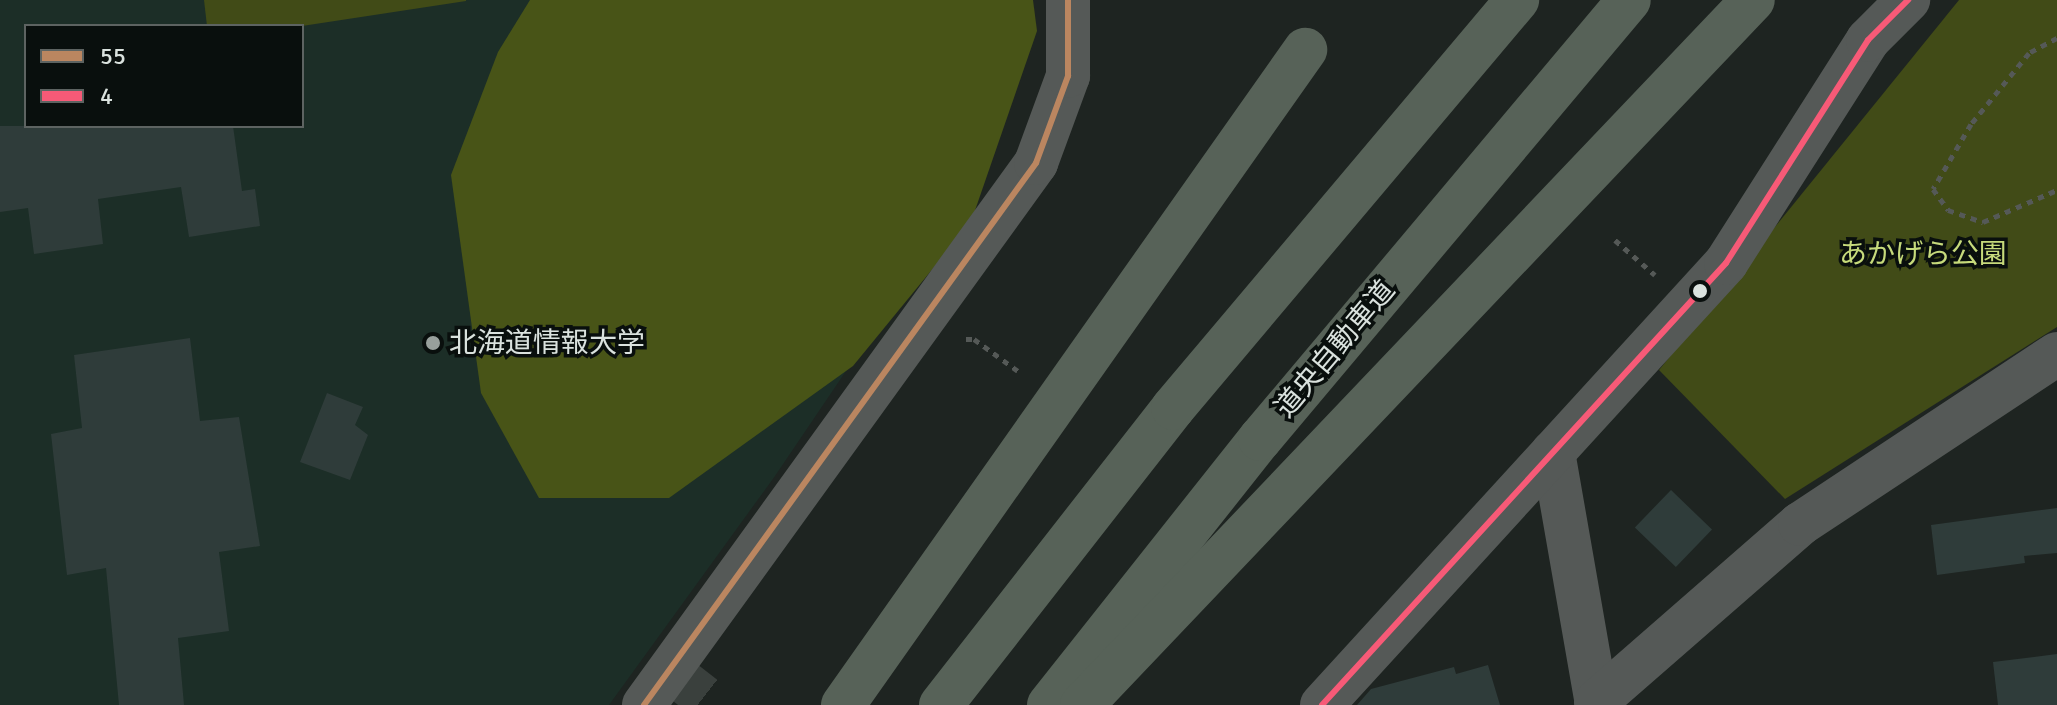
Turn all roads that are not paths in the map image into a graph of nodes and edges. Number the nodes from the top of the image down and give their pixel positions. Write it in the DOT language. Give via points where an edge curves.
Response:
graph roads {
  1 [pos="1068,0"];
  2 [pos="1517,0"];
  3 [pos="1629,0"];
  4 [pos="1753,0"];
  5 [pos="1908,0"];
  6 [pos="1305,50"];
  7 [pos="2057,354"];
  8 [pos="1553,452"];
  9 [pos="1597,703"];
  10 [pos="644,705"];
  11 [pos="843,705"];
  12 [pos="941,705"];
  13 [pos="1049,705"];
  14 [pos="1082,705"];
  15 [pos="1322,705"];
  1 -- 10 [label="street" via="1068,76 1036,163"];
  2 -- 12 [label="highway" via="1173,408"];
  3 -- 13 [label="highway, 道央自動車道" via="1260,439"];
  4 -- 14 [label="highway"];
  5 -- 8 [label="street" via="1868,40 1726,263"];
  6 -- 11 [label="highway"];
  7 -- 9 [label="street" via="1800,524"];
  8 -- 9 [label="street"];
  8 -- 15 [label="street"];
}
